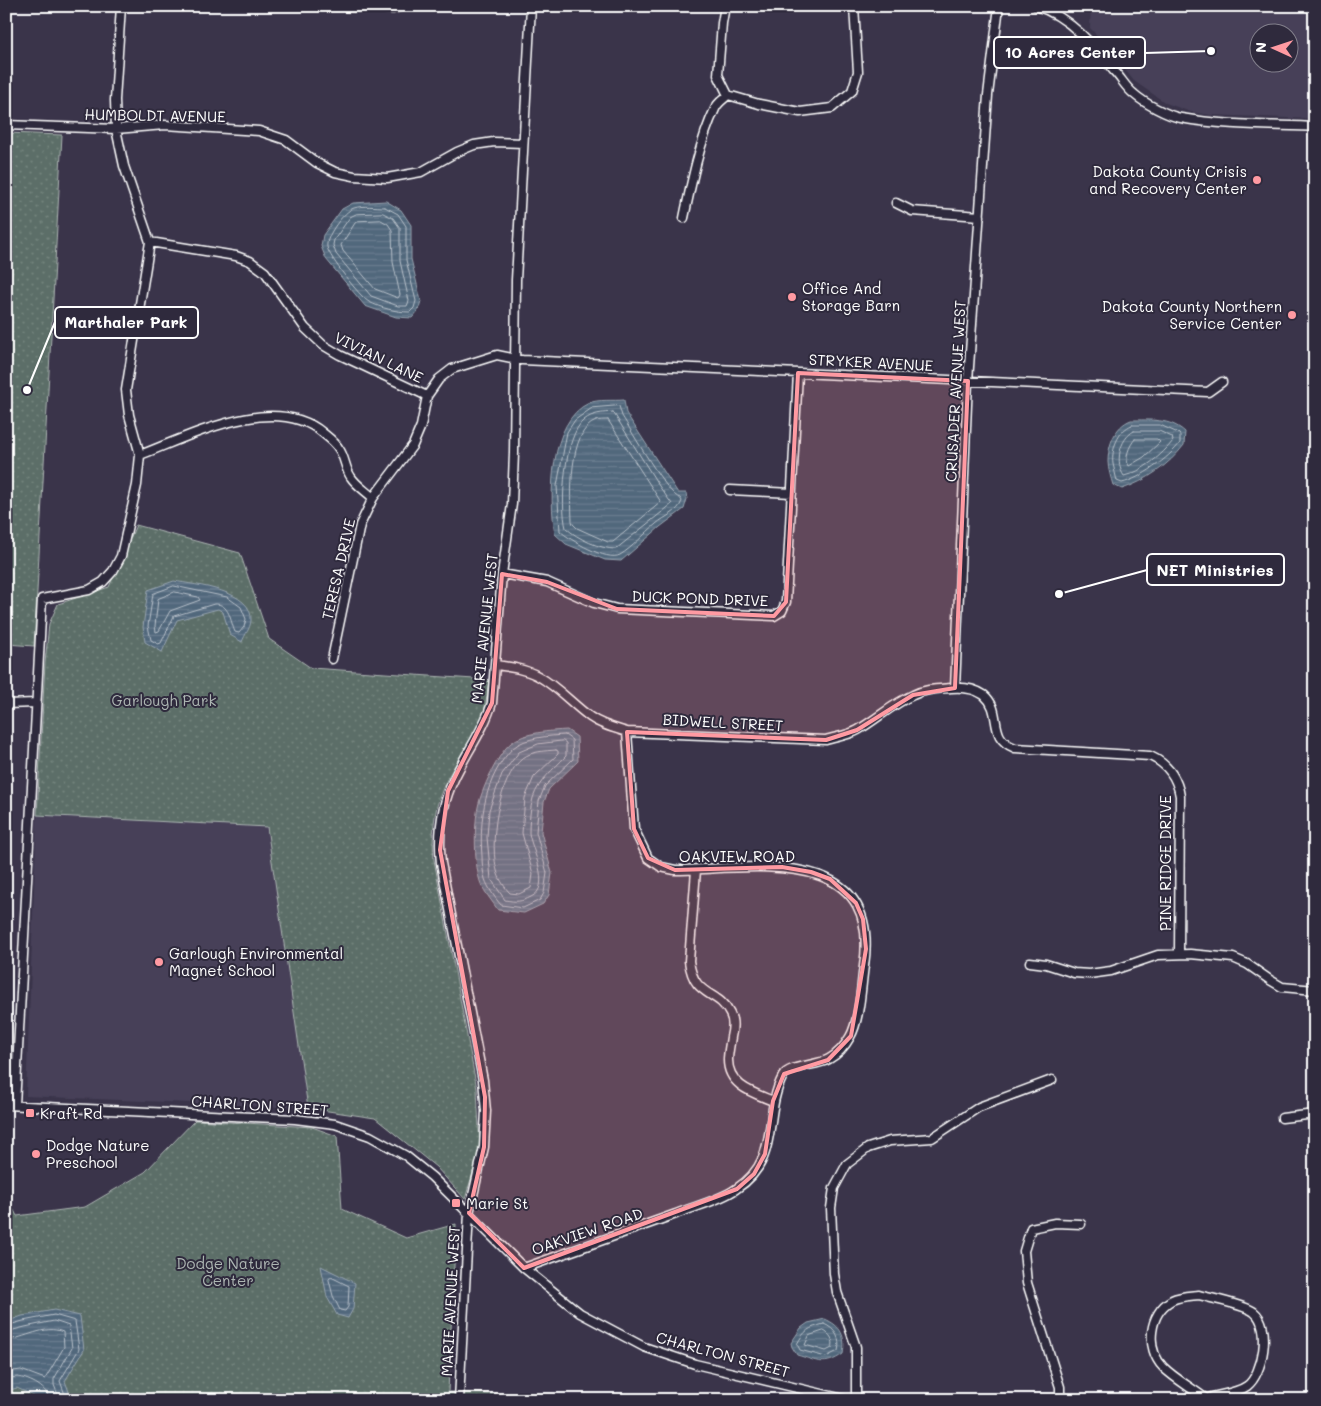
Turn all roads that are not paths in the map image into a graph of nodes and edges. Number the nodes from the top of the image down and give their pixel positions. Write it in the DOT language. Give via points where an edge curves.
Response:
graph roads {
  1 [pos="121,6"];
  2 [pos="333,6"];
  3 [pos="403,6"];
  4 [pos="531,6"];
  5 [pos="725,6"];
  6 [pos="854,6"];
  7 [pos="1000,6"];
  8 [pos="1036,6"];
  9 [pos="728,95"];
  10 [pos="6,125"];
  11 [pos="1315,127"];
  12 [pos="116,129"];
  13 [pos="523,143"];
  14 [pos="896,203"];
  15 [pos="980,216"];
  16 [pos="684,218"];
  17 [pos="150,242"];
  18 [pos="515,360"];
  19 [pos="798,373"];
  20 [pos="968,381"];
  21 [pos="1222,382"];
  22 [pos="428,396"];
  23 [pos="140,455"];
  24 [pos="730,490"];
  25 [pos="792,493"];
  26 [pos="373,498"];
  27 [pos="502,574"];
  28 [pos="332,659"];
  29 [pos="496,665"];
  30 [pos="956,688"];
  31 [pos="36,703"];
  32 [pos="6,704"];
  33 [pos="627,732"];
  34 [pos="1182,770"];
  35 [pos="1173,775"];
  36 [pos="696,870"];
  37 [pos="1179,953"];
  38 [pos="1030,962"];
  39 [pos="1315,990"];
  40 [pos="1052,1080"];
  41 [pos="773,1101"];
  42 [pos="6,1105"];
  43 [pos="15,1106"];
  44 [pos="1315,1114"];
  45 [pos="1282,1118"];
  46 [pos="469,1213"];
  47 [pos="1082,1224"];
  48 [pos="524,1268"];
  49 [pos="1207,1399"];
  50 [pos="459,1400"];
  51 [pos="848,1400"];
  52 [pos="856,1400"];
  53 [pos="1060,1400"];
  1 -- 12 [label="street"];
  2 -- 3 [label="street" via="393,9"];
  4 -- 13 [label="street, MARIE AVENUE WEST"];
  5 -- 9 [label="street" via="718,75"];
  6 -- 9 [label="street" via="858,72 852,91 832,108 800,112"];
  7 -- 15 [label="street, CRUSADER AVENUE WEST" via="988,95"];
  8 -- 11 [label="street" via="1076,30 1095,47 1134,94 1153,107 1179,118"];
  9 -- 16 [label="street" via="716,107 707,131"];
  10 -- 12 [label="street, HUMBOLDT AVENUE"];
  12 -- 13 [label="street, HUMBOLDT AVENUE" via="165,126 259,131 286,140 335,172 387,178 421,172 474,145"];
  12 -- 17 [label="street" via="124,166"];
  13 -- 18 [label="street, MARIE AVENUE WEST"];
  14 -- 15 [label="street" via="912,211"];
  15 -- 20 [label="street, CRUSADER AVENUE WEST"];
  17 -- 22 [label="street, VIVIAN LANE" via="250,261 265,272 305,328 324,345"];
  17 -- 23 [label="street" via="126,390 128,414"];
  18 -- 19 [label="street, STRYKER AVENUE"];
  18 -- 22 [label="street, TERESA DRIVE" via="497,355 452,368 439,379"];
  18 -- 27 [label="street, MARIE AVENUE WEST" via="512,504"];
  19 -- 20 [label="street, STRYKER AVENUE"];
  19 -- 25 [label="street, DUCK POND DRIVE"];
  20 -- 21 [label="street, STRYKER AVENUE" via="1208,392"];
  20 -- 30 [label="street, CRUSADER AVENUE WEST"];
  22 -- 26 [label="street, TERESA DRIVE" via="413,445"];
  23 -- 26 [label="street" via="225,423 267,415 288,416 322,432 339,449 351,477"];
  23 -- 31 [label="street" via="137,485 121,556 113,571 89,590 42,599"];
  24 -- 25 [label="street"];
  25 -- 27 [label="street, DUCK POND DRIVE" via="786,602 782,611 774,616 618,609 594,603 547,582"];
  26 -- 28 [label="street, TERESA DRIVE" via="360,525"];
  27 -- 29 [label="street, MARIE AVENUE WEST"];
  29 -- 33 [label="street, BIDWELL STREET" via="517,668 537,676 591,718"];
  29 -- 46 [label="street, MARIE AVENUE WEST" via="491,707 448,791 440,835 441,863 485,1097 484,1147"];
  30 -- 33 [label="street, BIDWELL STREET" via="932,689 913,695 857,730 826,740"];
  30 -- 35 [label="street, PINE RIDGE DRIVE" via="976,691 987,698 994,710 997,732 1010,746 1139,754 1159,760"];
  31 -- 32 [label="street"];
  31 -- 43 [label="street"];
  33 -- 36 [label="street, OAKVIEW ROAD" via="634,829 648,858 661,867"];
  34 -- 35 [label="street, PINE RIDGE DRIVE"];
  35 -- 37 [label="street, PINE RIDGE DRIVE" via="1180,796"];
  36 -- 41 [label="street" via="689,962 691,974 700,989 723,1003 731,1015 733,1026 728,1061 733,1078 744,1089"];
  36 -- 41 [label="street, OAKVIEW ROAD" via="782,867 811,872 844,889 856,903 863,919 866,949 851,1036 828,1060 794,1068 784,1074"];
  37 -- 38 [label="street" via="1153,956 1110,971 1089,974"];
  37 -- 39 [label="street" via="1233,958 1282,987"];
  40 -- 52 [label="street" via="979,1107 932,1138 890,1141 868,1148 847,1164 834,1188 831,1208 837,1292 856,1347"];
  41 -- 48 [label="street, OAKVIEW ROAD" via="765,1154 754,1174 737,1189"];
  42 -- 43 [label="street, CHARLTON STREET"];
  43 -- 46 [label="street, CHARLTON STREET" via="295,1119 334,1124 370,1136 406,1156"];
  44 -- 45 [label="street"];
  46 -- 48 [label="street, CHARLTON STREET"];
  46 -- 50 [label="street, MARIE AVENUE WEST"];
  47 -- 53 [label="street" via="1054,1223 1031,1228 1024,1251 1027,1282 1060,1387"];
  48 -- 51 [label="street, CHARLTON STREET" via="580,1313 644,1347 695,1364"];
  49 -- 49 [label="street" via="1246,1386 1255,1377 1261,1365 1261,1321 1254,1312 1243,1307 1198,1295 1185,1296 1172,1300 1160,1310 1153,1325 1153,1353 1163,1367"];
}
